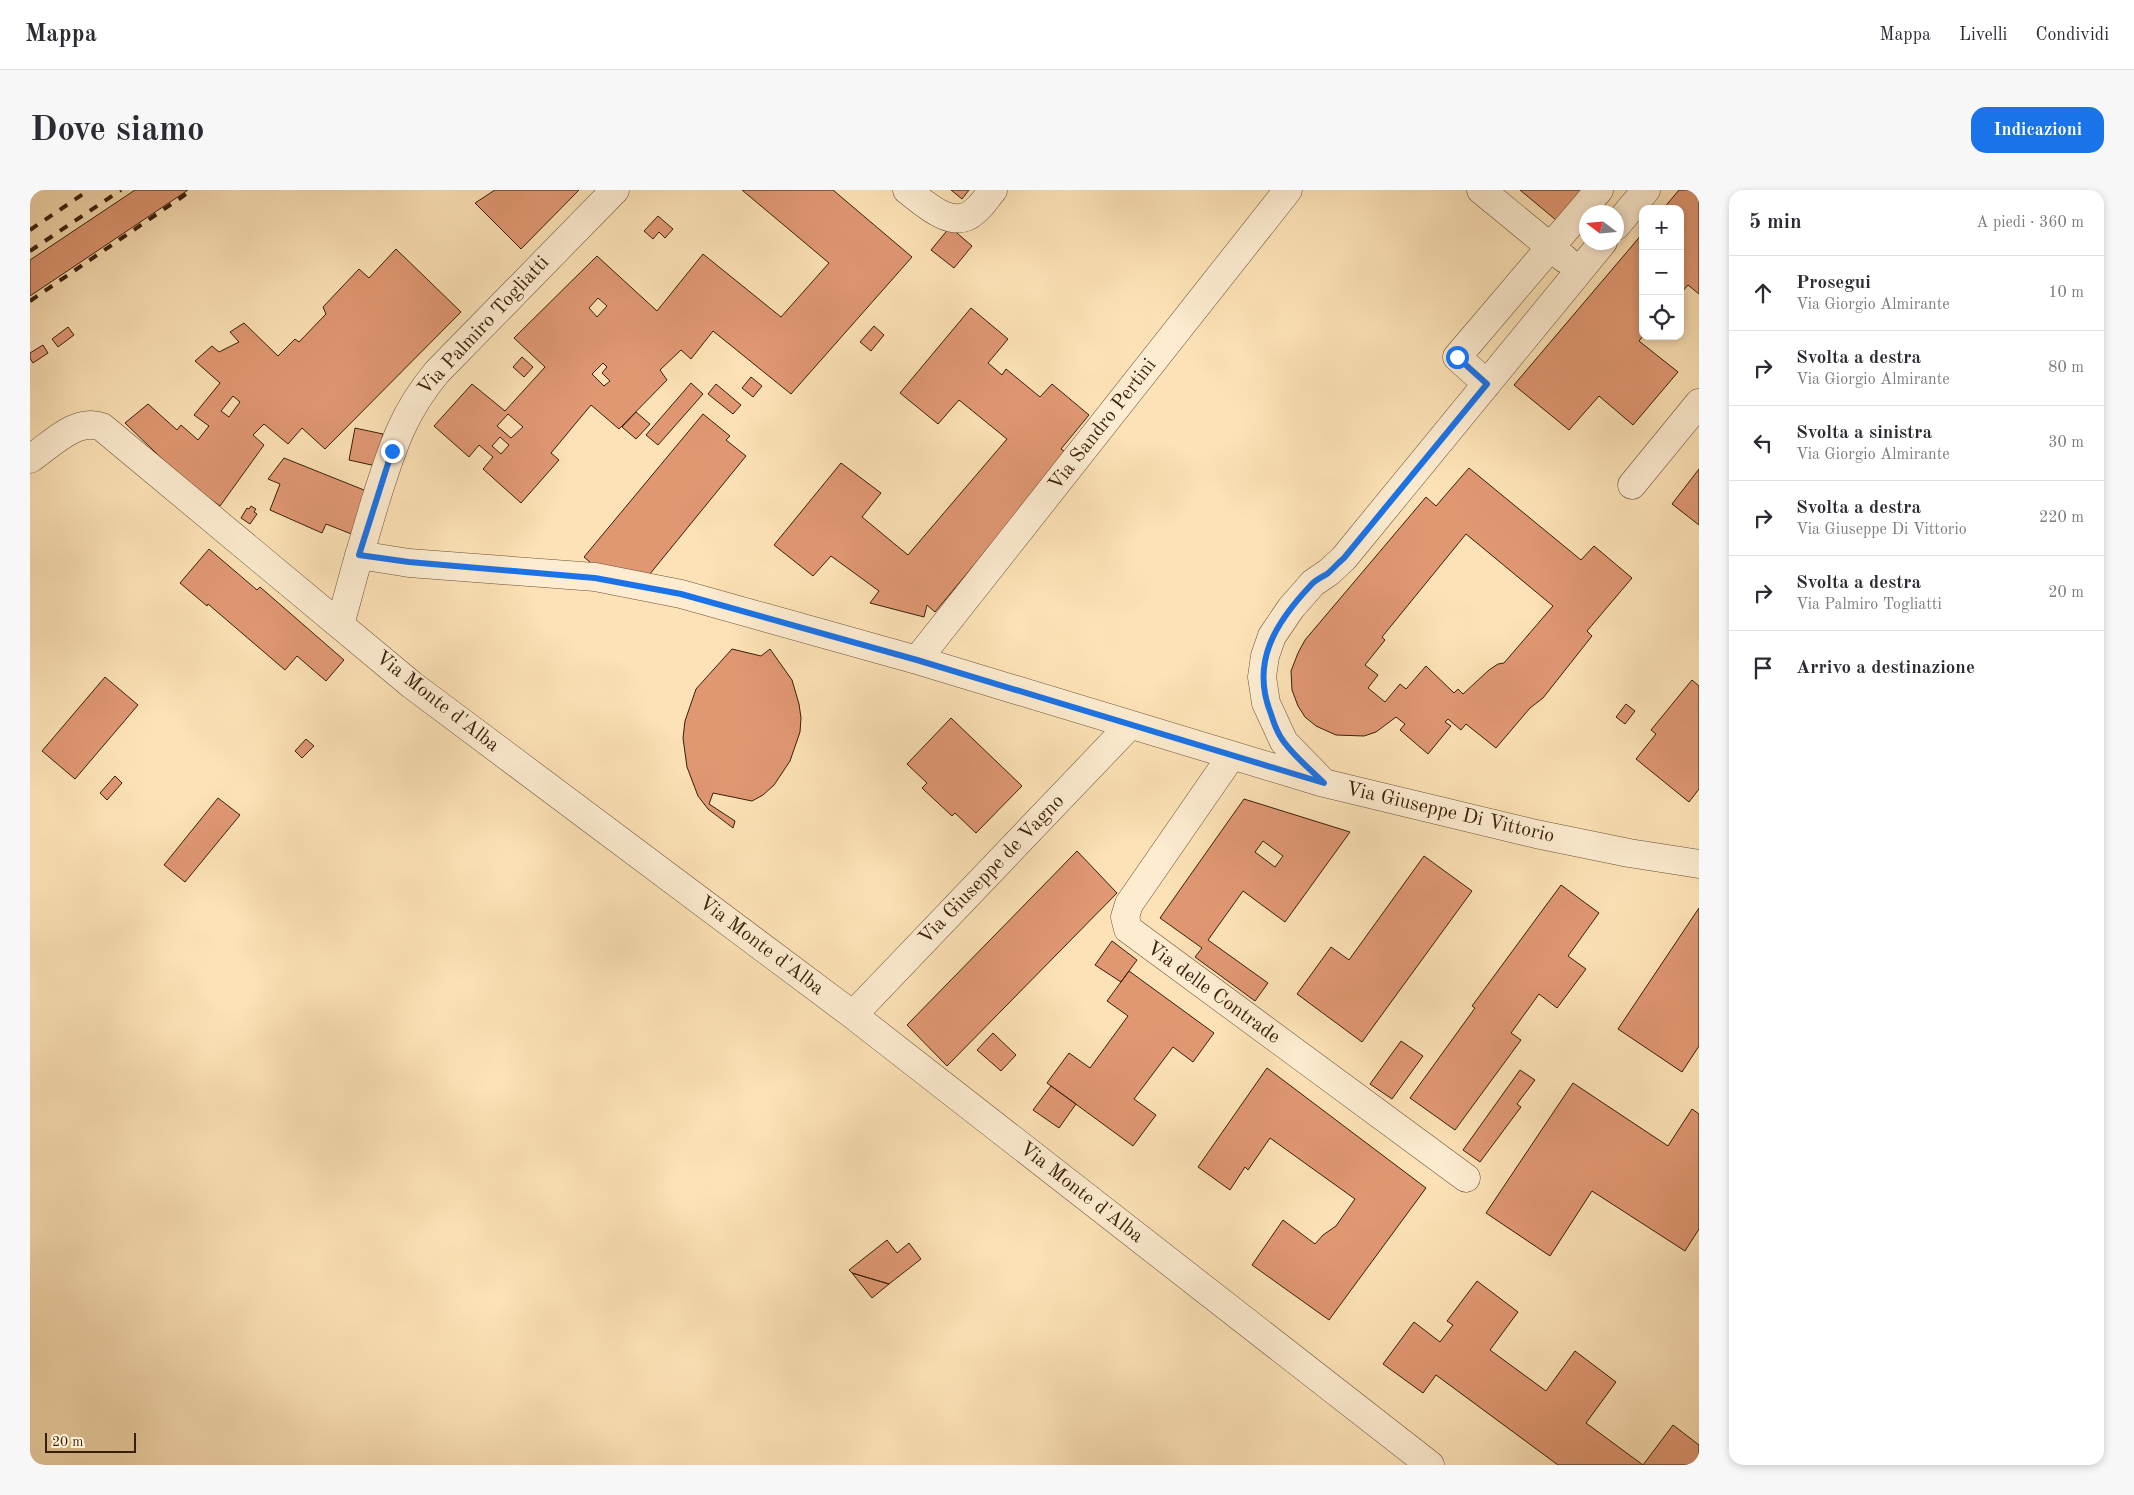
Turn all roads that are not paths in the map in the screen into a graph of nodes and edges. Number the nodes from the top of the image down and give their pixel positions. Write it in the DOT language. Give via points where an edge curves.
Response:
graph roads {
  1 [pos="615,190"];
  2 [pos="907,190"];
  3 [pos="993,190"];
  4 [pos="1288,190"];
  5 [pos="1481,190"];
  6 [pos="1598,190"];
  7 [pos="1646,190"];
  8 [pos="1624,216"];
  9 [pos="1551,247"];
  10 [pos="1597,250"];
  11 [pos="1580,271"];
  12 [pos="1487,384"];
  13 [pos="1699,403"];
  14 [pos="30,459"];
  15 [pos="1632,485"];
  16 [pos="359,555"];
  17 [pos="340,625"];
  18 [pos="917,660"];
  19 [pos="1130,725"];
  20 [pos="1232,755"];
  21 [pos="1324,783"];
  22 [pos="1699,864"];
  23 [pos="853,1015"];
  24 [pos="1466,1178"];
  25 [pos="1430,1465"];
  1 -- 16 [label="street, Via Palmiro Togliatti" via="419,393 404,419 392,451"];
  2 -- 3 [label="street" via="933,211 947,217 962,218 974,213"];
  4 -- 18 [label="street, Via Sandro Pertini"];
  5 -- 9 [label="street"];
  6 -- 9 [label="street"];
  7 -- 8 [label="street"];
  9 -- 11 [label="street"];
  9 -- 12 [label="street" via="1457,357"];
  10 -- 11 [label="street"];
  11 -- 12 [label="street"];
  12 -- 21 [label="street" via="1344,558 1313,583 1272,636 1262,677 1266,703 1284,742"];
  13 -- 15 [label="street"];
  14 -- 17 [label="street, Via Monte d'Alba" via="78,426 94,424 108,432"];
  16 -- 17 [label="street, Via Palmiro Togliatti"];
  16 -- 18 [label="street, Via Giuseppe Di Vittorio" via="605,579 681,594"];
  17 -- 23 [label="street, Via Monte d'Alba" via="500,752"];
  18 -- 19 [label="street, Via Giuseppe Di Vittorio"];
  19 -- 20 [label="street, Via Giuseppe Di Vittorio"];
  19 -- 23 [label="street, Via Giuseppe de Vagno"];
  20 -- 21 [label="street, Via Giuseppe Di Vittorio"];
  20 -- 24 [label="street, Via delle Contrade" via="1129,904 1124,917 1128,929"];
  21 -- 22 [label="street, Via Giuseppe Di Vittorio" via="1536,834 1630,854"];
  23 -- 25 [label="street, Via Monte d'Alba"];
}
